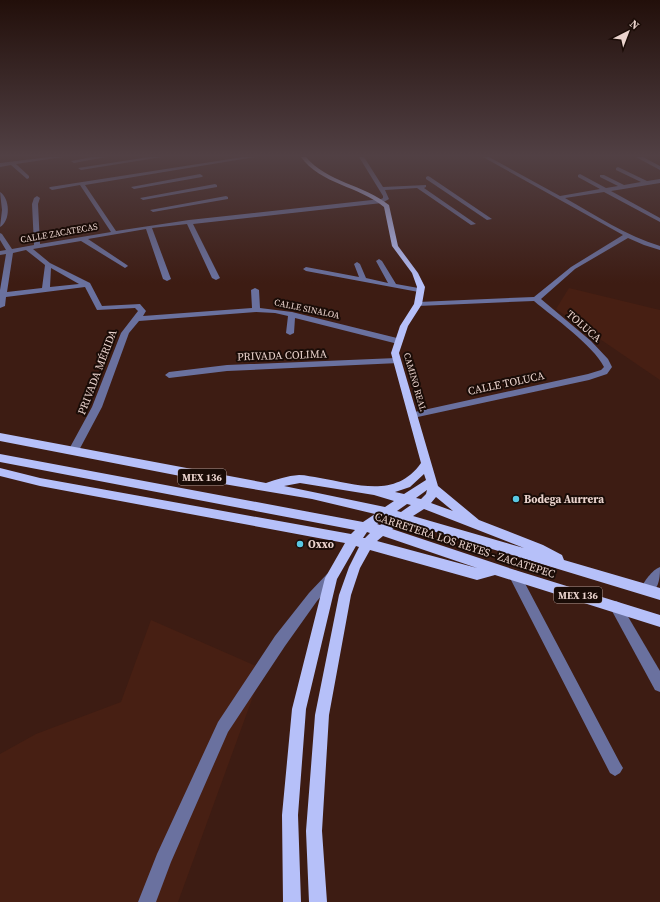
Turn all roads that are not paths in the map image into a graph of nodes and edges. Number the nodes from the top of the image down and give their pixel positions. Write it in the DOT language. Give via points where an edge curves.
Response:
graph roads {
  1 [pos="36,199"];
  2 [pos="91,199"];
  3 [pos="144,199"];
  4 [pos="183,199"];
  5 [pos="220,199"];
  6 [pos="378,199"];
  7 [pos="386,199"];
  8 [pos="437,199"];
  9 [pos="459,199"];
  10 [pos="565,199"];
  11 [pos="622,199"];
  12 [pos="382,201"];
  13 [pos="2,206"];
  14 [pos="153,211"];
  15 [pos="489,219"];
  16 [pos="660,220"];
  17 [pos="189,222"];
  18 [pos="473,224"];
  19 [pos="0,225"];
  20 [pos="149,231"];
  21 [pos="170,231"];
  22 [pos="114,232"];
  23 [pos="0,235"];
  24 [pos="628,235"];
  25 [pos="81,238"];
  26 [pos="37,246"];
  27 [pos="27,248"];
  28 [pos="660,248"];
  29 [pos="10,251"];
  30 [pos="0,253"];
  31 [pos="379,261"];
  32 [pos="48,264"];
  33 [pos="357,264"];
  34 [pos="125,266"];
  35 [pos="306,269"];
  36 [pos="216,278"];
  37 [pos="167,279"];
  38 [pos="363,279"];
  39 [pos="87,285"];
  40 [pos="393,285"];
  41 [pos="46,289"];
  42 [pos="255,290"];
  43 [pos="421,291"];
  44 [pos="2,295"];
  45 [pos="536,299"];
  46 [pos="418,304"];
  47 [pos="1,306"];
  48 [pos="256,310"];
  49 [pos="292,314"];
  50 [pos="138,319"];
  51 [pos="290,333"];
  52 [pos="398,340"];
  53 [pos="396,361"];
  54 [pos="604,372"];
  55 [pos="169,375"];
  56 [pos="413,415"];
  57 [pos="0,437"];
  58 [pos="73,451"];
  59 [pos="0,458"];
  60 [pos="426,463"];
  61 [pos="0,472"];
  62 [pos="432,485"];
  63 [pos="267,487"];
  64 [pos="374,491"];
  65 [pos="407,500"];
  66 [pos="423,504"];
  67 [pos="385,512"];
  68 [pos="404,517"];
  69 [pos="479,525"];
  70 [pos="366,526"];
  71 [pos="382,530"];
  72 [pos="360,542"];
  73 [pos="565,564"];
  74 [pos="496,569"];
  75 [pos="660,573"];
  76 [pos="515,576"];
  77 [pos="331,578"];
  78 [pos="647,589"];
  79 [pos="660,594"];
  80 [pos="616,607"];
  81 [pos="660,621"];
  82 [pos="660,685"];
  83 [pos="615,768"];
  84 [pos="148,902"];
  85 [pos="292,902"];
  86 [pos="318,902"];
  1 -- 26 [label="street"];
  2 -- 22 [label="street"];
  3 -- 14 [label="street"];
  4 -- 14 [label="street"];
  5 -- 14 [label="street"];
  6 -- 12 [label="main road"];
  7 -- 12 [label="street"];
  8 -- 18 [label="street"];
  9 -- 15 [label="street"];
  10 -- 24 [label="street"];
  11 -- 16 [label="street"];
  12 -- 17 [label="street, CALLE ZACATECAS"];
  12 -- 43 [label="main road" via="387,206 395,246 415,273 422,287"];
  13 -- 19 [label="street" via="3,220"];
  14 -- 17 [label="street, CALLE ZACATECAS"];
  14 -- 20 [label="street, CALLE ZACATECAS"];
  17 -- 36 [label="street"];
  20 -- 21 [label="street"];
  20 -- 22 [label="street, CALLE ZACATECAS"];
  20 -- 37 [label="street"];
  22 -- 25 [label="street, CALLE ZACATECAS"];
  23 -- 29 [label="street"];
  24 -- 28 [label="street"];
  24 -- 45 [label="street" via="573,268"];
  25 -- 26 [label="street, CALLE ZACATECAS"];
  25 -- 34 [label="street"];
  26 -- 27 [label="street, CALLE ZACATECAS"];
  27 -- 29 [label="street, CALLE ZACATECAS"];
  27 -- 32 [label="street"];
  29 -- 30 [label="street, CALLE ZACATECAS"];
  29 -- 44 [label="street"];
  31 -- 40 [label="street"];
  32 -- 39 [label="street"];
  32 -- 41 [label="street"];
  33 -- 38 [label="street"];
  35 -- 38 [label="street" via="338,271"];
  38 -- 40 [label="street"];
  39 -- 41 [label="street"];
  39 -- 50 [label="street" via="100,308 137,306 142,311"];
  40 -- 43 [label="street"];
  41 -- 44 [label="street"];
  42 -- 48 [label="street"];
  43 -- 46 [label="main road, CAMINO REAL"];
  44 -- 47 [label="street"];
  45 -- 46 [label="street"];
  45 -- 54 [label="street, TOLUCA" via="608,363"];
  46 -- 52 [label="main road, CAMINO REAL"];
  48 -- 49 [label="street, CALLE SINALOA"];
  48 -- 50 [label="street, CALLE SINALOA"];
  49 -- 51 [label="street"];
  49 -- 52 [label="street, CALLE SINALOA"];
  50 -- 58 [label="street, PRIVADA MÉRIDA" via="126,331 100,403"];
  52 -- 53 [label="main road, CAMINO REAL" via="394,353"];
  53 -- 55 [label="street, PRIVADA COLIMA" via="227,368"];
  53 -- 56 [label="main road, CAMINO REAL"];
  54 -- 56 [label="street, CALLE TOLUCA"];
  56 -- 60 [label="main road, CAMINO REAL"];
  57 -- 58 [label="main road, CARRETERA LOS REYES - ZACATEPEC / MEX 136"];
  58 -- 63 [label="main road, CARRETERA LOS REYES - ZACATEPEC / MEX 136"];
  59 -- 70 [label="main road, CARRETERA LOS REYES - ZACATEPEC / MEX 136" via="161,490"];
  60 -- 62 [label="main road, CAMINO REAL"];
  60 -- 64 [label="main road" via="417,477 410,482 395,488"];
  61 -- 72 [label="main road" via="40,482"];
  62 -- 65 [label="main road"];
  62 -- 66 [label="main road" via="431,496"];
  62 -- 69 [label="main road"];
  63 -- 64 [label="main road" via="300,479"];
  63 -- 67 [label="main road, CARRETERA LOS REYES - ZACATEPEC / MEX 136"];
  64 -- 65 [label="main road"];
  65 -- 66 [label="main road"];
  65 -- 67 [label="main road"];
  66 -- 68 [label="main road"];
  66 -- 69 [label="main road"];
  67 -- 68 [label="main road, CARRETERA LOS REYES - ZACATEPEC / MEX 136"];
  67 -- 70 [label="main road"];
  68 -- 71 [label="main road"];
  68 -- 73 [label="main road, CARRETERA LOS REYES - ZACATEPEC / MEX 136"];
  69 -- 73 [label="main road" via="539,548"];
  70 -- 71 [label="main road, CARRETERA LOS REYES - ZACATEPEC / MEX 136"];
  70 -- 72 [label="main road"];
  71 -- 72 [label="main road"];
  71 -- 74 [label="main road, CARRETERA LOS REYES - ZACATEPEC / MEX 136"];
  72 -- 74 [label="main road" via="477,574"];
  72 -- 77 [label="main road"];
  72 -- 86 [label="main road" via="345,595 322,715 314,831"];
  73 -- 78 [label="main road, CARRETERA LOS REYES - ZACATEPEC / MEX 136"];
  74 -- 76 [label="main road, CARRETERA LOS REYES - ZACATEPEC / MEX 136"];
  75 -- 78 [label="street"];
  76 -- 80 [label="main road, CARRETERA LOS REYES - ZACATEPEC / MEX 136"];
  76 -- 83 [label="street"];
  77 -- 84 [label="street" via="313,597 280,641 223,727 163,860"];
  77 -- 85 [label="main road" via="299,709 290,815"];
  78 -- 79 [label="main road, CARRETERA LOS REYES - ZACATEPEC / MEX 136"];
  80 -- 81 [label="main road, CARRETERA LOS REYES - ZACATEPEC / MEX 136"];
  80 -- 82 [label="street"];
}
